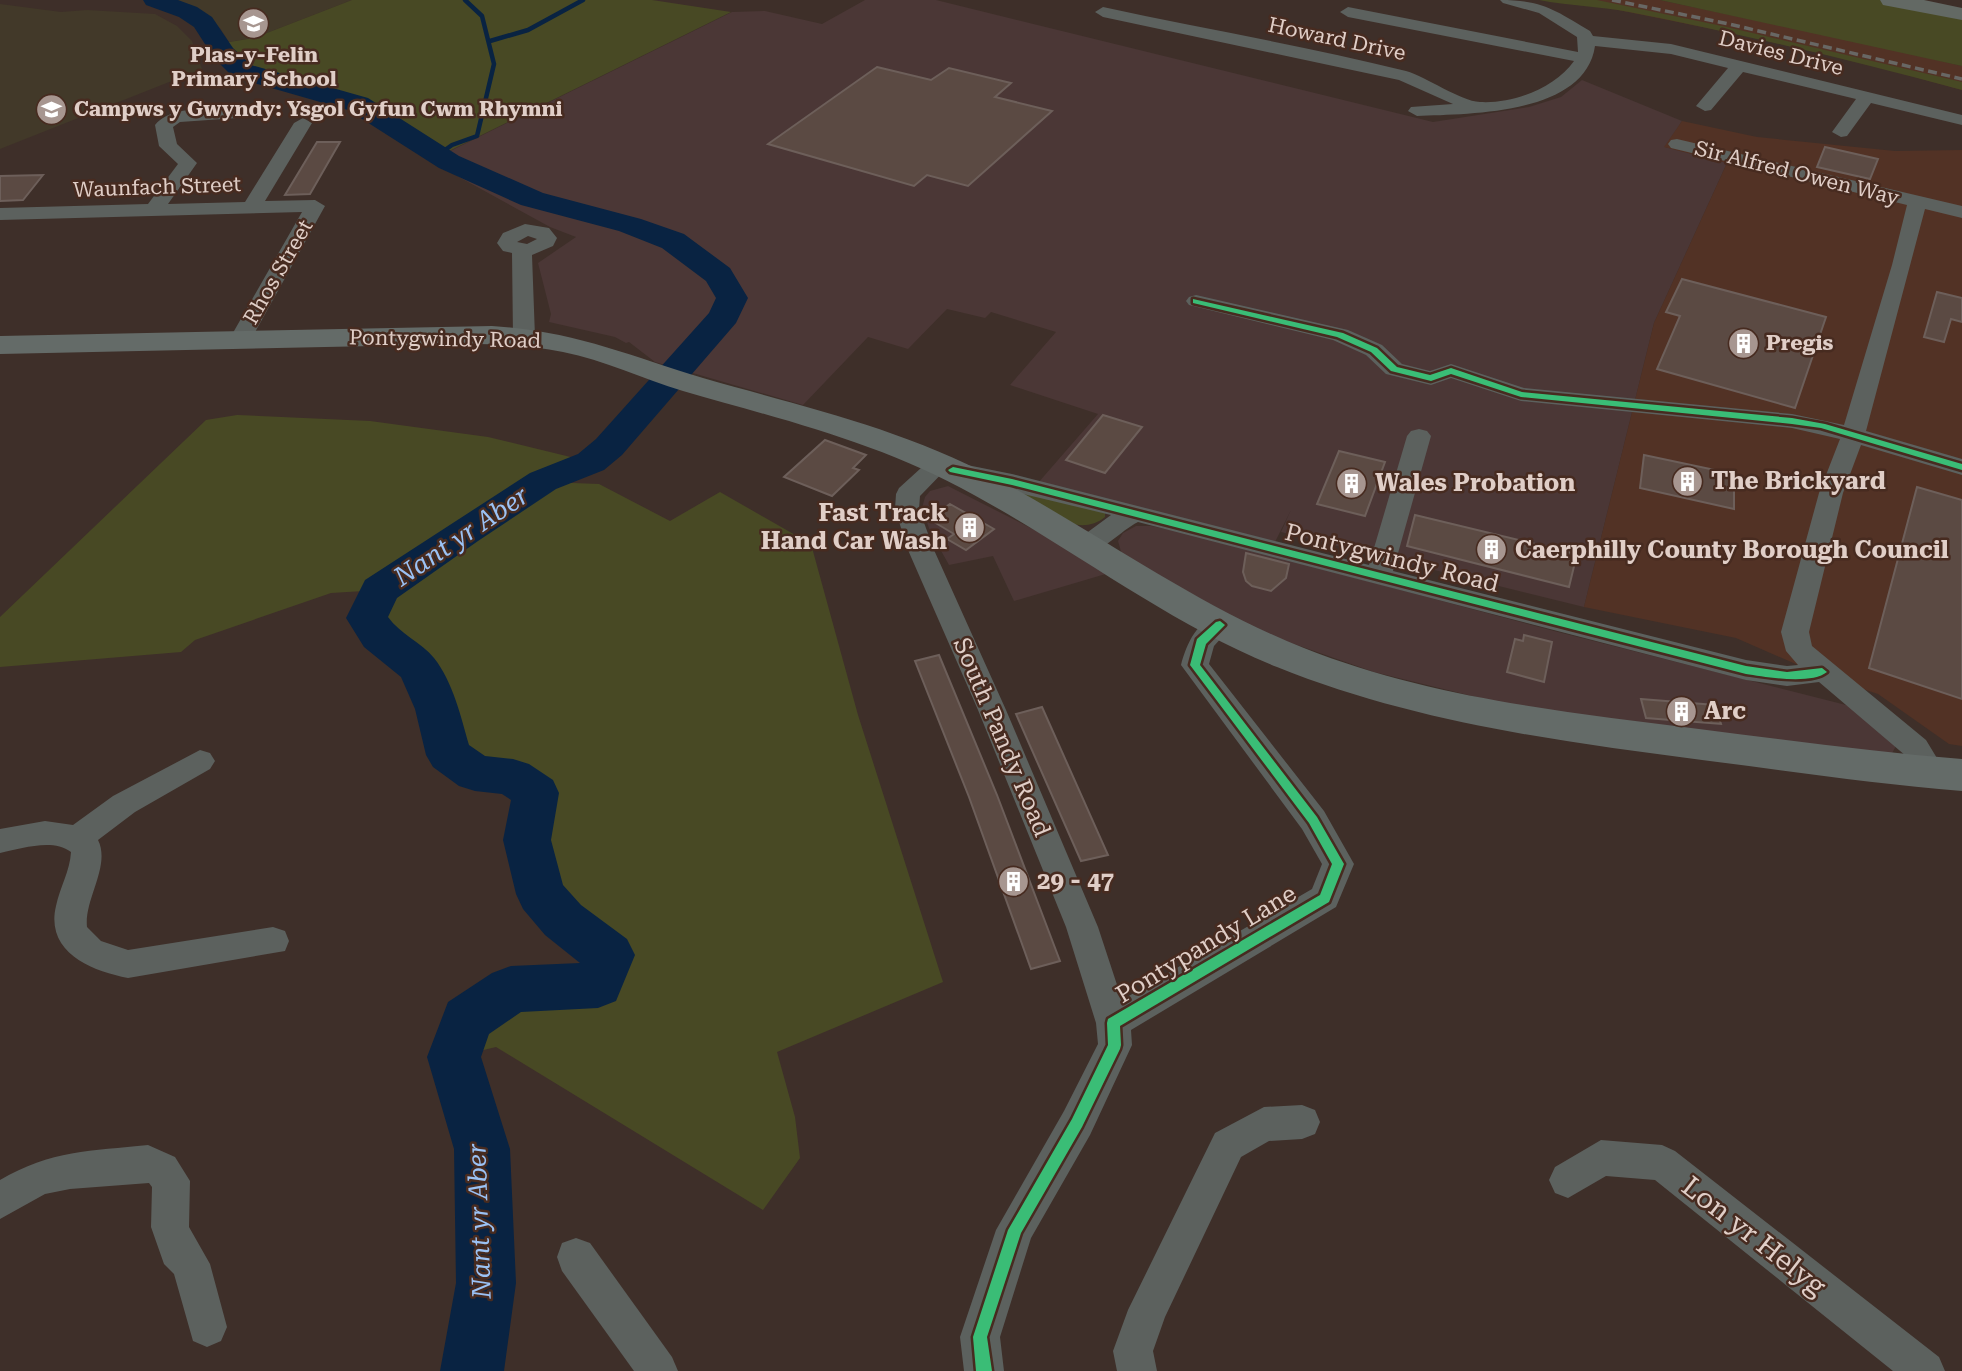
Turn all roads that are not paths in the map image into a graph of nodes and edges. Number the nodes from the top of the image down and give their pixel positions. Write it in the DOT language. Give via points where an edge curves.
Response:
graph roads {
  1 [pos="1508,0"];
  2 [pos="1891,0"];
  3 [pos="1103,12"];
  4 [pos="1348,12"];
  5 [pos="1962,14"];
  6 [pos="1586,49"];
  7 [pos="1739,66"];
  8 [pos="1866,97"];
  9 [pos="1705,106"];
  10 [pos="1474,107"];
  11 [pos="1416,111"];
  12 [pos="231,114"];
  13 [pos="1962,120"];
  14 [pos="303,124"];
  15 [pos="1841,132"];
  16 [pos="1677,144"];
  17 [pos="1917,202"];
  18 [pos="315,206"];
  19 [pos="253,207"];
  20 [pos="152,212"];
  21 [pos="1962,212"];
  22 [pos="0,214"];
  23 [pos="522,250"];
  24 [pos="1196,301"];
  25 [pos="524,337"];
  26 [pos="240,338"];
  27 [pos="0,345"];
  28 [pos="1853,435"];
  29 [pos="1419,436"];
  30 [pos="947,466"];
  31 [pos="1962,467"];
  32 [pos="1134,514"];
  33 [pos="1086,546"];
  34 [pos="1379,576"];
  35 [pos="1220,625"];
  36 [pos="1822,672"];
  37 [pos="200,761"];
  38 [pos="1946,774"];
  39 [pos="77,839"];
  40 [pos="0,841"];
  41 [pos="273,941"];
  42 [pos="1113,1023"];
  43 [pos="1303,1122"];
  44 [pos="1568,1180"];
  45 [pos="0,1201"];
  46 [pos="576,1257"];
  47 [pos="207,1328"];
  48 [pos="659,1371"];
  49 [pos="984,1371"];
  50 [pos="1137,1371"];
  51 [pos="1925,1371"];
  1 -- 6 [label="street" via="1545,10 1574,25"];
  2 -- 5 [label="main road"];
  3 -- 10 [label="street, Howard Drive" via="1404,76"];
  4 -- 6 [label="street, Davies Drive"];
  6 -- 7 [label="street, Davies Drive" via="1671,49"];
  6 -- 10 [label="street" via="1575,73 1552,90"];
  7 -- 8 [label="street, Davies Drive"];
  7 -- 9 [label="street"];
  8 -- 13 [label="street, Davies Drive"];
  8 -- 15 [label="street"];
  10 -- 11 [label="street"];
  12 -- 20 [label="street" via="176,117 164,125 168,146 188,163"];
  14 -- 19 [label="street"];
  16 -- 17 [label="street, Sir Alfred Owen Way"];
  17 -- 21 [label="street, Sir Alfred Owen Way"];
  17 -- 28 [label="street, Sir Alfred Owen Way"];
  18 -- 19 [label="street, Waunfach Street"];
  18 -- 26 [label="street, Rhos Street"];
  19 -- 20 [label="street, Waunfach Street"];
  20 -- 22 [label="street, Waunfach Street"];
  23 -- 25 [label="street"];
  24 -- 28 [label="street" via="1340,335 1374,350 1394,369 1431,378 1451,371 1521,394 1792,421"];
  25 -- 26 [label="main road, Pontygwindy Road"];
  25 -- 30 [label="main road, Pontygwindy Road" via="565,344 814,416"];
  26 -- 27 [label="main road, Pontygwindy Road"];
  28 -- 31 [label="street"];
  28 -- 36 [label="street, Sir Alfred Owen Way" via="1831,493 1795,632 1800,651"];
  29 -- 34 [label="street"];
  30 -- 32 [label="street, Pontygwindy Road"];
  30 -- 33 [label="main road, Pontygwindy Road"];
  30 -- 42 [label="street, South Pandy Road" via="908,494 907,509 1082,927"];
  32 -- 33 [label="street"];
  32 -- 34 [label="street, Pontygwindy Road"];
  33 -- 35 [label="main road, Pontygwindy Road"];
  34 -- 36 [label="street, Pontygwindy Road" via="1746,670 1787,676"];
  35 -- 38 [label="main road, Pontygwindy Road" via="1288,657 1364,684 1485,715"];
  35 -- 42 [label="street, Pontypandy Lane" via="1201,642 1195,666 1313,821 1338,864 1325,898"];
  36 -- 38 [label="street, Sir Alfred Owen Way"];
  37 -- 39 [label="street" via="124,804"];
  39 -- 40 [label="street" via="53,832"];
  39 -- 41 [label="street" via="86,847 87,860 70,917 85,950 128,964"];
  42 -- 49 [label="street, Pontypandy Lane" via="1115,1045 1077,1124 1014,1230 980,1337"];
  43 -- 50 [label="street" via="1264,1124 1228,1145 1148,1310 1133,1351"];
  44 -- 51 [label="street, Lon yr Helyg" via="1601,1158 1662,1163"];
  45 -- 47 [label="street" via="38,1178 70,1171 148,1163 162,1170 171,1181 170,1227 177,1250 191,1264"];
  46 -- 48 [label="street"];
}
